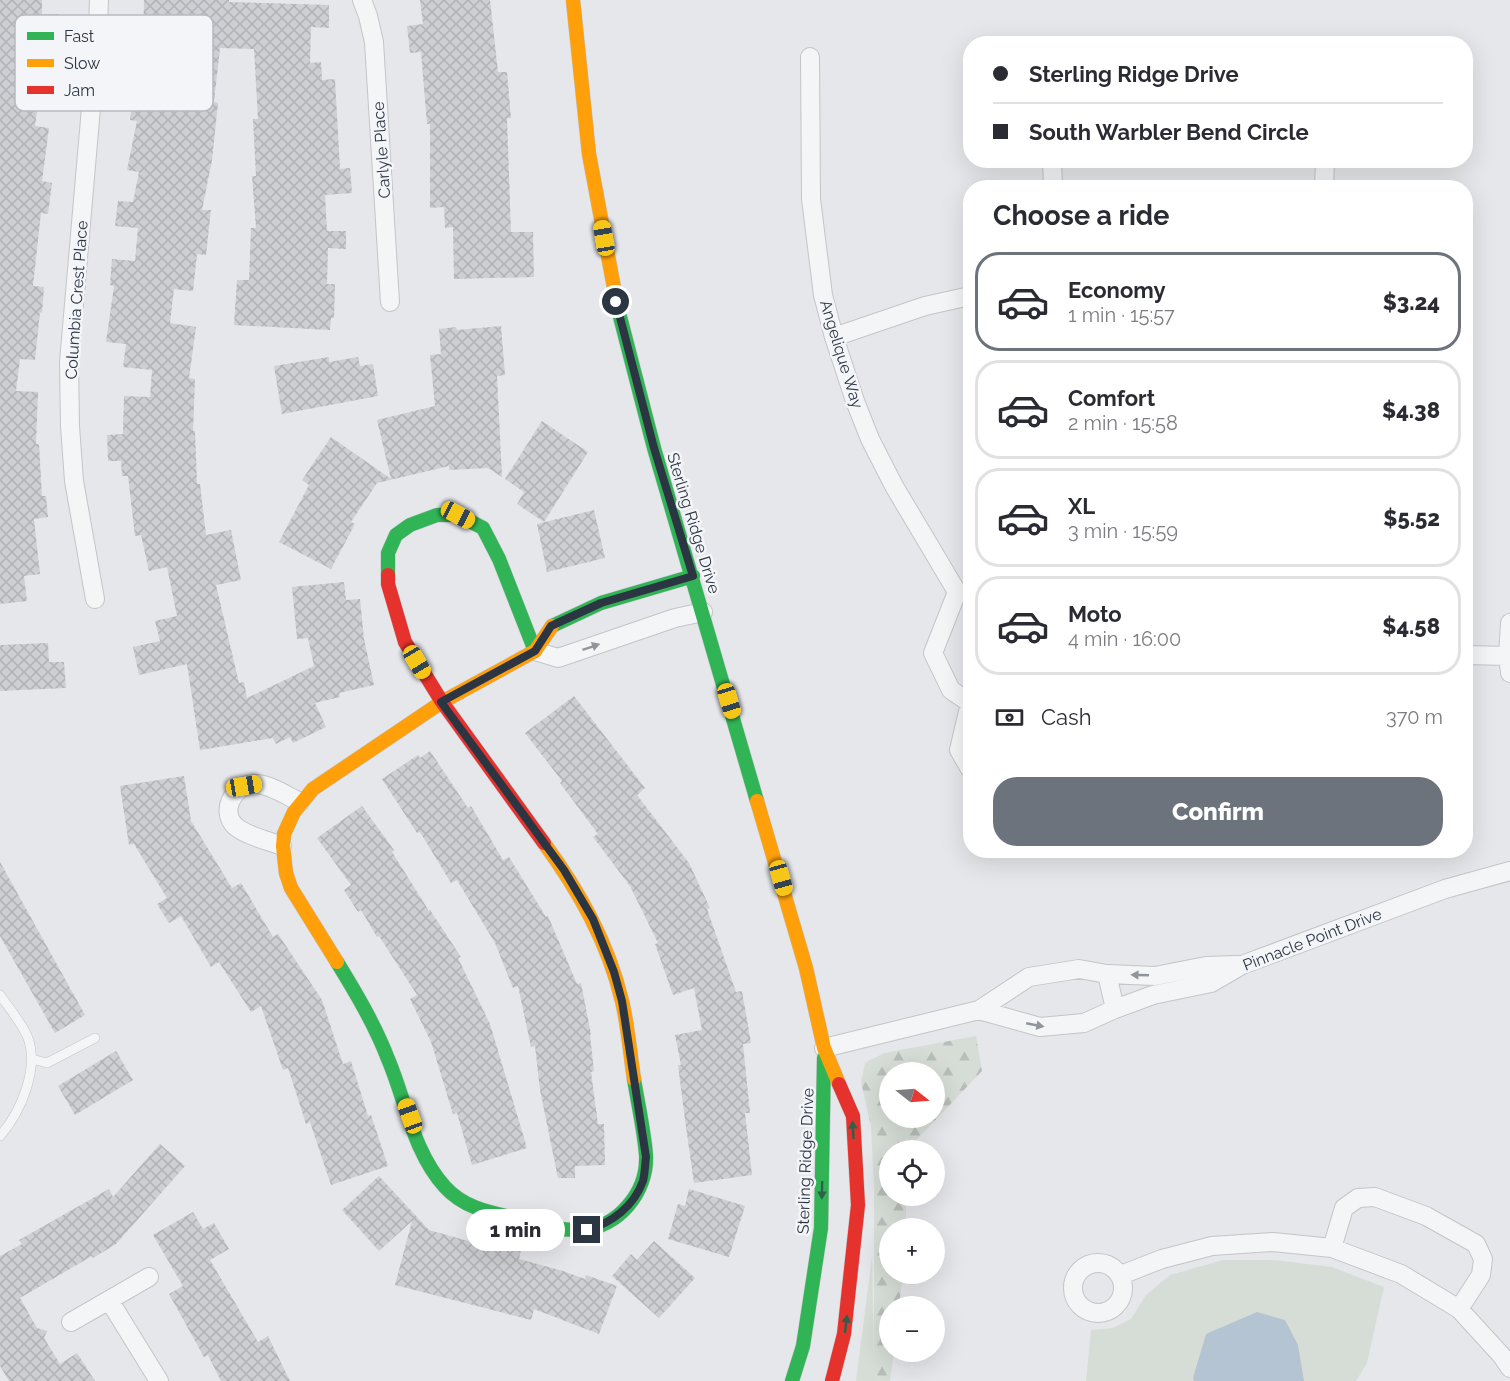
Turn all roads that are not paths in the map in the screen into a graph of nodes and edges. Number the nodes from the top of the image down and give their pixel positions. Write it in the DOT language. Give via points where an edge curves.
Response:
graph roads {
  1 [pos="99,0"];
  2 [pos="362,0"];
  3 [pos="573,0"];
  4 [pos="98,15"];
  5 [pos="810,57"];
  6 [pos="91,111"];
  7 [pos="963,298"];
  8 [pos="390,302"];
  9 [pos="834,337"];
  10 [pos="693,576"];
  11 [pos="963,588"];
  12 [pos="963,591"];
  13 [pos="95,599"];
  14 [pos="703,612"];
  15 [pos="1510,623"];
  16 [pos="535,651"];
  17 [pos="1473,656"];
  18 [pos="1509,664"];
  19 [pos="963,698"];
  20 [pos="441,702"];
  21 [pos="963,733"];
  22 [pos="963,757"];
  23 [pos="300,802"];
  24 [pos="282,846"];
  25 [pos="1510,871"];
  26 [pos="1242,965"];
  27 [pos="1107,974"];
  28 [pos="0,995"];
  29 [pos="1115,1009"];
  30 [pos="979,1010"];
  31 [pos="95,1038"];
  32 [pos="824,1048"];
  33 [pos="32,1059"];
  34 [pos="0,1136"];
  35 [pos="1332,1248"];
  36 [pos="1120,1275"];
  37 [pos="149,1278"];
  38 [pos="109,1300"];
  39 [pos="1459,1309"];
  40 [pos="71,1322"];
  41 [pos="1510,1368"];
  42 [pos="159,1381"];
  43 [pos="792,1381"];
  44 [pos="832,1381"];
  1 -- 4 [label="street, Columbia Crest Place"];
  2 -- 8 [label="street, Carlyle Place" via="374,42"];
  3 -- 10 [label="street, Sterling Ridge Drive" via="589,154 616,302"];
  5 -- 9 [label="street, Angelique Way" via="811,199 823,295"];
  6 -- 13 [label="street, Columbia Crest Place" via="69,362 74,481"];
  7 -- 9 [label="street" via="925,306"];
  9 -- 11 [label="street, Angelique Way" via="870,439 894,486"];
  10 -- 14 [label="street, Sterling Ridge Drive"];
  10 -- 16 [label="street" via="601,603 551,626"];
  12 -- 19 [label="street" via="933,653 951,690"];
  16 -- 14 [label="street, one-way" via="558,658"];
  14 -- 32 [label="street, Sterling Ridge Drive" via="807,968"];
  15 -- 18 [label="street"];
  16 -- 20 [label="street"];
  16 -- 20 [label="street" via="483,528 458,515 437,515 410,525 396,535 388,554 388,584 405,642"];
  17 -- 18 [label="street"];
  20 -- 23 [label="street" via="332,775"];
  20 -- 24 [label="street" via="564,870 593,919 614,972 646,1157 643,1180 633,1201 620,1214 600,1226 568,1231 481,1210 462,1202 445,1187 428,1166 387,1054 368,1015 291,888 283,867"];
  21 -- 22 [label="street" via="959,750"];
  23 -- 24 [label="street" via="287,823"];
  23 -- 24 [label="street" via="257,784 244,786 228,806 229,819 238,828"];
  25 -- 26 [label="street, Pinnacle Point Drive" via="1445,889"];
  26 -- 27 [label="street, Pinnacle Point Drive, one-way" via="1206,966 1155,976"];
  26 -- 29 [label="street, Pinnacle Point Drive" via="1211,983 1153,995"];
  27 -- 29 [label="street"];
  27 -- 30 [label="street, Pinnacle Point Drive" via="1079,969 1029,977"];
  28 -- 33 [label="lane" via="28,1037"];
  30 -- 29 [label="street, Pinnacle Point Drive, one-way" via="1041,1028 1084,1023"];
  30 -- 32 [label="street, Pinnacle Point Drive"];
  31 -- 33 [label="lane" via="47,1063"];
  32 -- 43 [label="street, Sterling Ridge Drive, one-way" via="821,1228 803,1346"];
  44 -- 32 [label="street, Sterling Ridge Drive, one-way" via="844,1334 858,1205 853,1116"];
  33 -- 34 [label="lane" via="19,1107"];
  35 -- 36 [label="street" via="1273,1242 1212,1246"];
  35 -- 39 [label="street" via="1401,1274"];
  35 -- 39 [label="street" via="1344,1208 1358,1198 1375,1197 1426,1216 1476,1244 1483,1259 1481,1275"];
  37 -- 38 [label="street"];
  38 -- 40 [label="street"];
  38 -- 42 [label="street"];
  39 -- 41 [label="street"];
}
